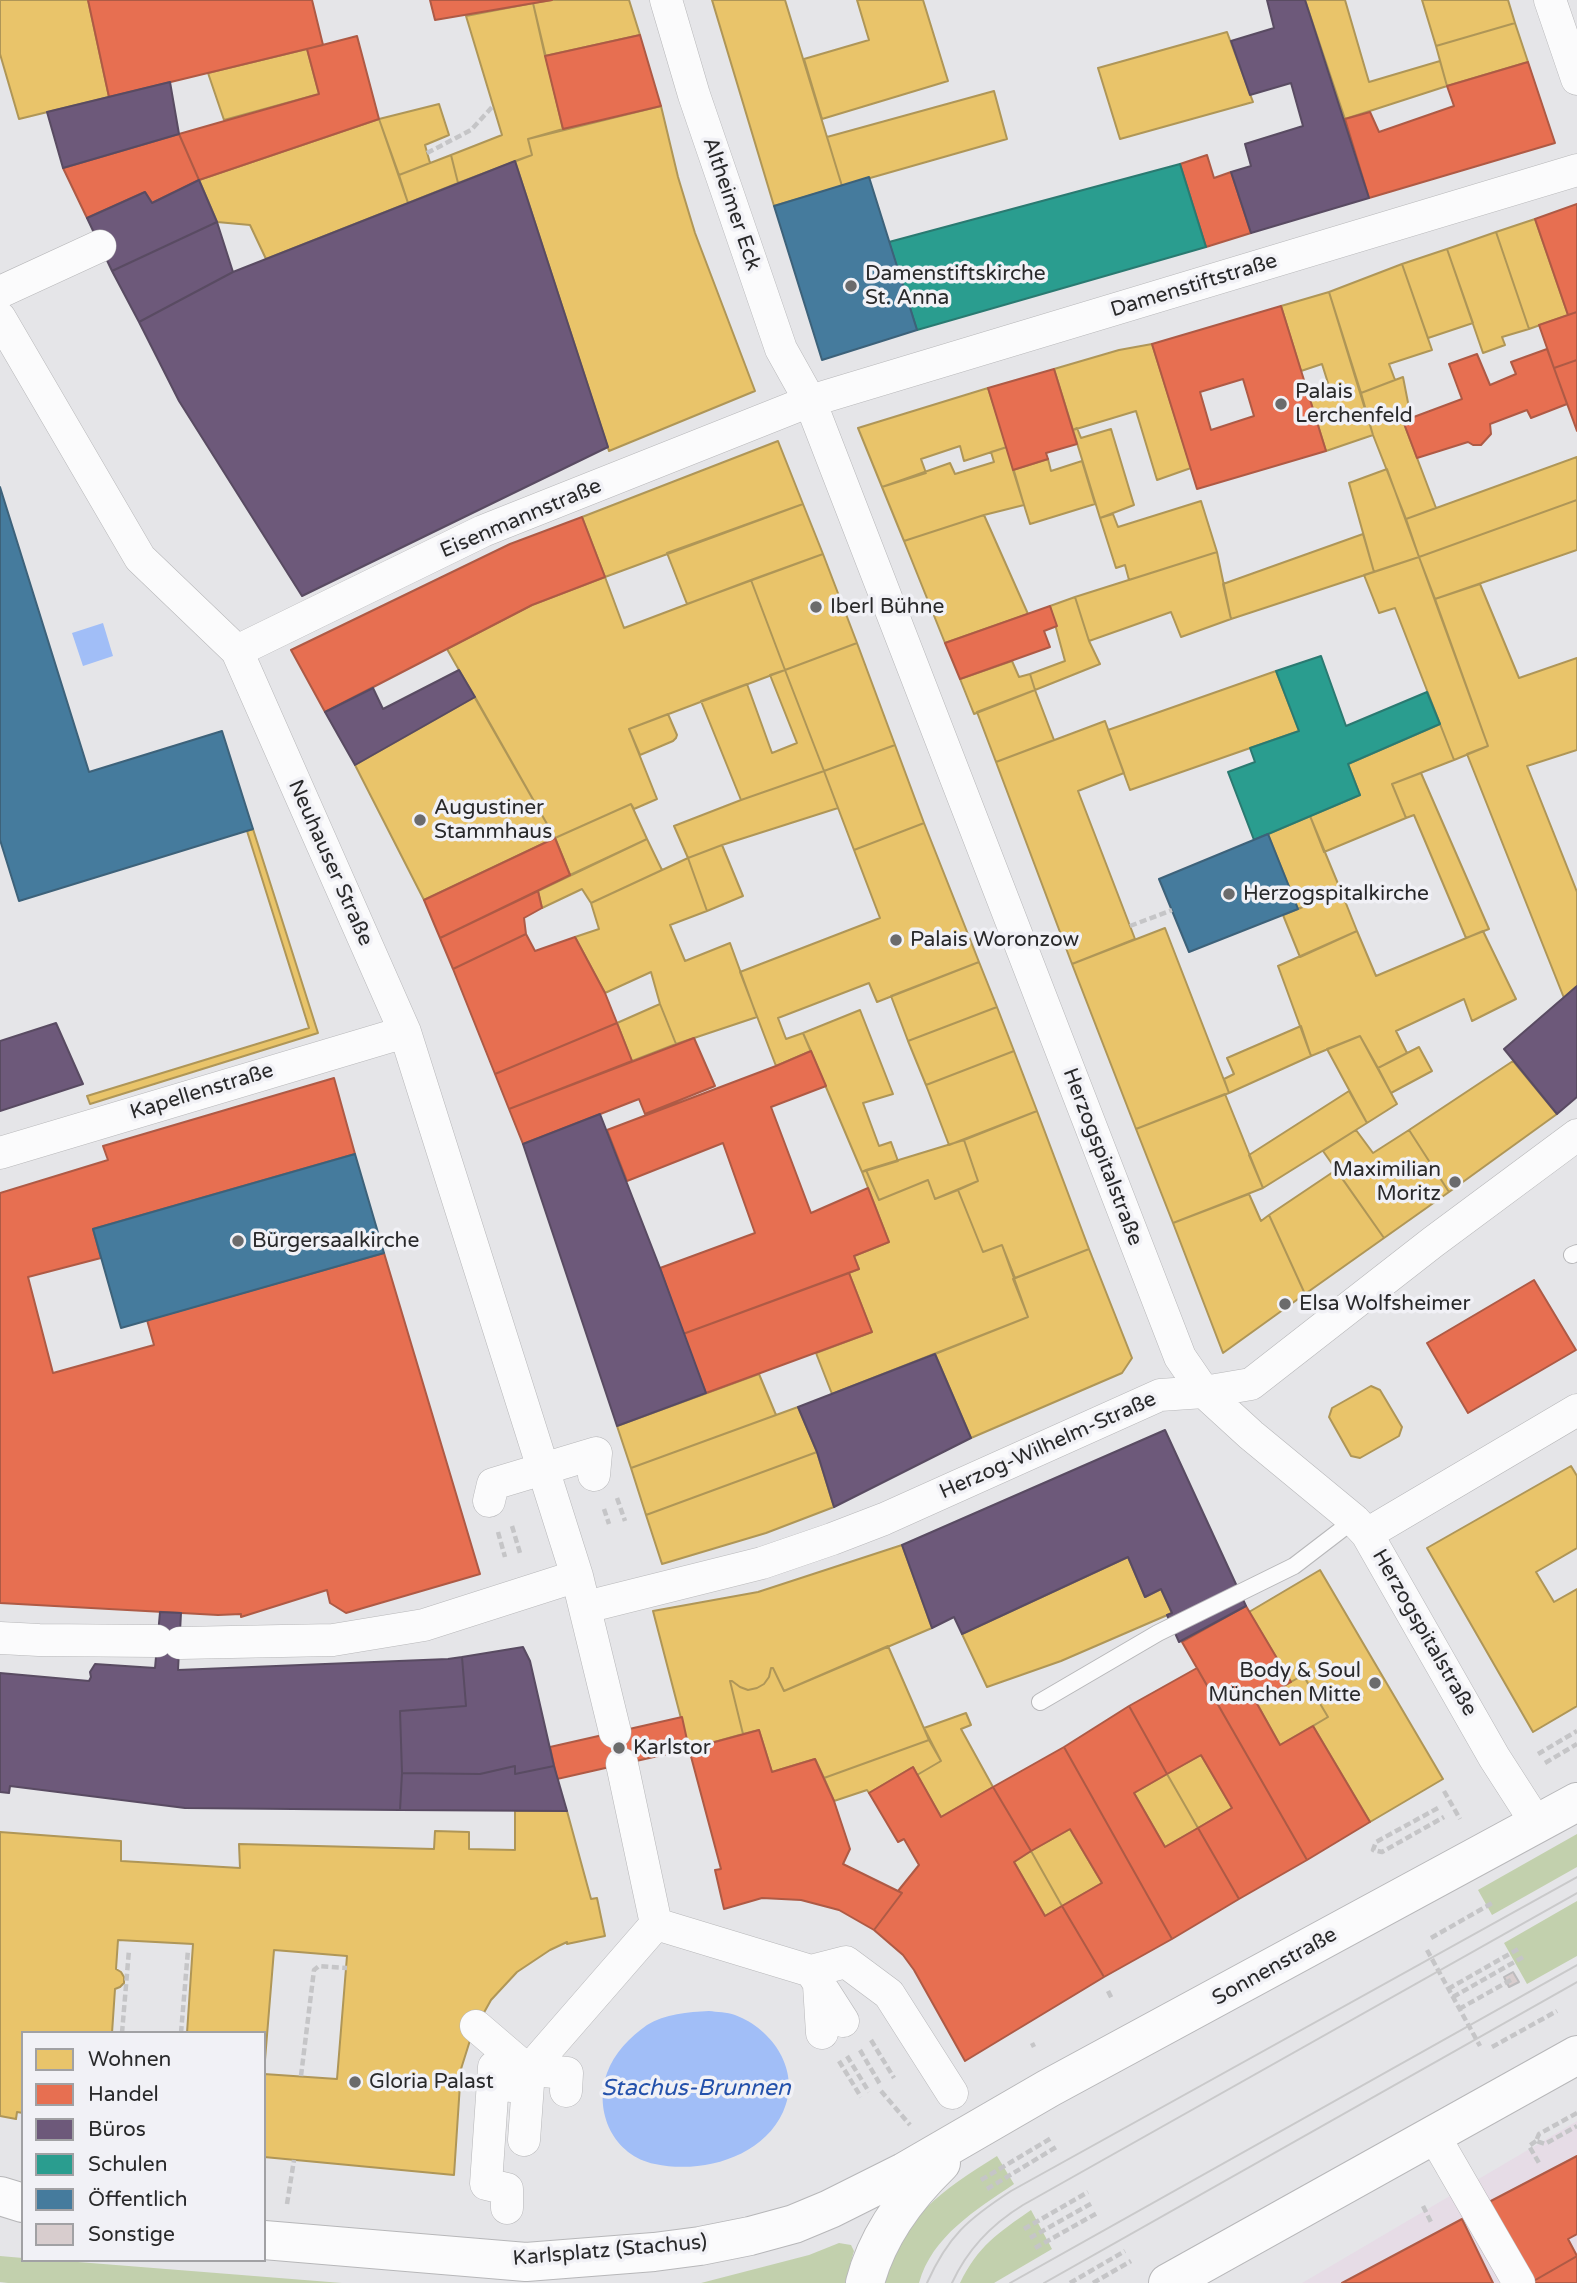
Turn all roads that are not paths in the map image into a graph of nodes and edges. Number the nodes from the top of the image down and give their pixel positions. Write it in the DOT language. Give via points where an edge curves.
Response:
graph roads {
  1 [pos="666,0"];
  2 [pos="1550,0"];
  3 [pos="1577,79"];
  4 [pos="1577,170"];
  5 [pos="100,246"];
  6 [pos="0,292"];
  7 [pos="0,318"];
  8 [pos="810,401"];
  9 [pos="237,650"];
  10 [pos="405,1032"];
  11 [pos="1577,1135"];
  12 [pos="0,1153"];
  13 [pos="1204,1392"];
  14 [pos="1577,1410"];
  15 [pos="599,1466"];
  16 [pos="543,1469"];
  17 [pos="495,1494"];
  18 [pos="1360,1527"];
  19 [pos="577,1576"];
  20 [pos="586,1607"];
  21 [pos="0,1638"];
  22 [pos="1040,1702"];
  23 [pos="615,1732"];
  24 [pos="622,1764"];
  25 [pos="1576,1806"];
  26 [pos="1537,1824"];
  27 [pos="656,1924"];
  28 [pos="815,1978"];
  29 [pos="476,2026"];
  30 [pos="1577,2055"];
  31 [pos="540,2085"];
  32 [pos="952,2093"];
  33 [pos="974,2133"];
  34 [pos="1433,2134"];
  35 [pos="524,2140"];
  36 [pos="0,2196"];
  37 [pos="21,2202"];
  38 [pos="507,2207"];
  39 [pos="0,2218"];
  40 [pos="21,2219"];
  41 [pos="266,2240"];
  42 [pos="865,2283"];
  43 [pos="1168,2283"];
  44 [pos="1519,2283"];
  1 -- 8 [label="street, Altheimer Eck" via="781,349"];
  2 -- 3 [label="street"];
  4 -- 8 [label="street, Damenstiftstraße"];
  5 -- 6 [label="street"];
  7 -- 9 [label="street, Neuhauser Straße" via="140,558"];
  8 -- 9 [label="street, Eisenmannstraße" via="483,531"];
  8 -- 13 [label="street, Herzogspitalstraße" via="1180,1357"];
  9 -- 10 [label="street, Neuhauser Straße"];
  10 -- 12 [label="street, Kapellenstraße"];
  10 -- 16 [label="street, Neuhauser Straße"];
  11 -- 13 [label="street, Herzog-Wilhelm-Straße" via="1251,1384"];
  13 -- 18 [label="street, Herzogspitalstraße"];
  13 -- 20 [label="street, Herzog-Wilhelm-Straße" via="1160,1395 884,1520 762,1563"];
  14 -- 18 [label="street"];
  15 -- 16 [label="street"];
  16 -- 17 [label="street"];
  16 -- 19 [label="street, Neuhauser Straße"];
  18 -- 22 [label="lane" via="1294,1566 1158,1633"];
  18 -- 26 [label="street, Herzogspitalstraße"];
  19 -- 20 [label="street, Neuhauser Straße"];
  19 -- 21 [label="street" via="424,1625 333,1640"];
  20 -- 23 [label="street, Neuhauser Straße"];
  24 -- 27 [label="street"];
  25 -- 26 [label="main road, Sonnenstraße"];
  26 -- 33 [label="main road, Sonnenstraße"];
  27 -- 28 [label="street"];
  27 -- 31 [label="street"];
  28 -- 28 [label="street" via="843,2021"];
  28 -- 32 [label="street" via="846,1962 889,1994"];
  29 -- 31 [label="street"];
  30 -- 34 [label="main road"];
  31 -- 35 [label="street"];
  31 -- 38 [label="street" via="494,2067 486,2184 507,2189"];
  33 -- 41 [label="main road, Karlsplatz (Stachus)" via="830,2209 770,2231 700,2246 526,2262"];
  33 -- 42 [label="main road" via="932,2172 895,2216"];
  34 -- 43 [label="main road"];
  34 -- 44 [label="street"];
  36 -- 37 [label="main road"];
  39 -- 40 [label="main road"];
}
